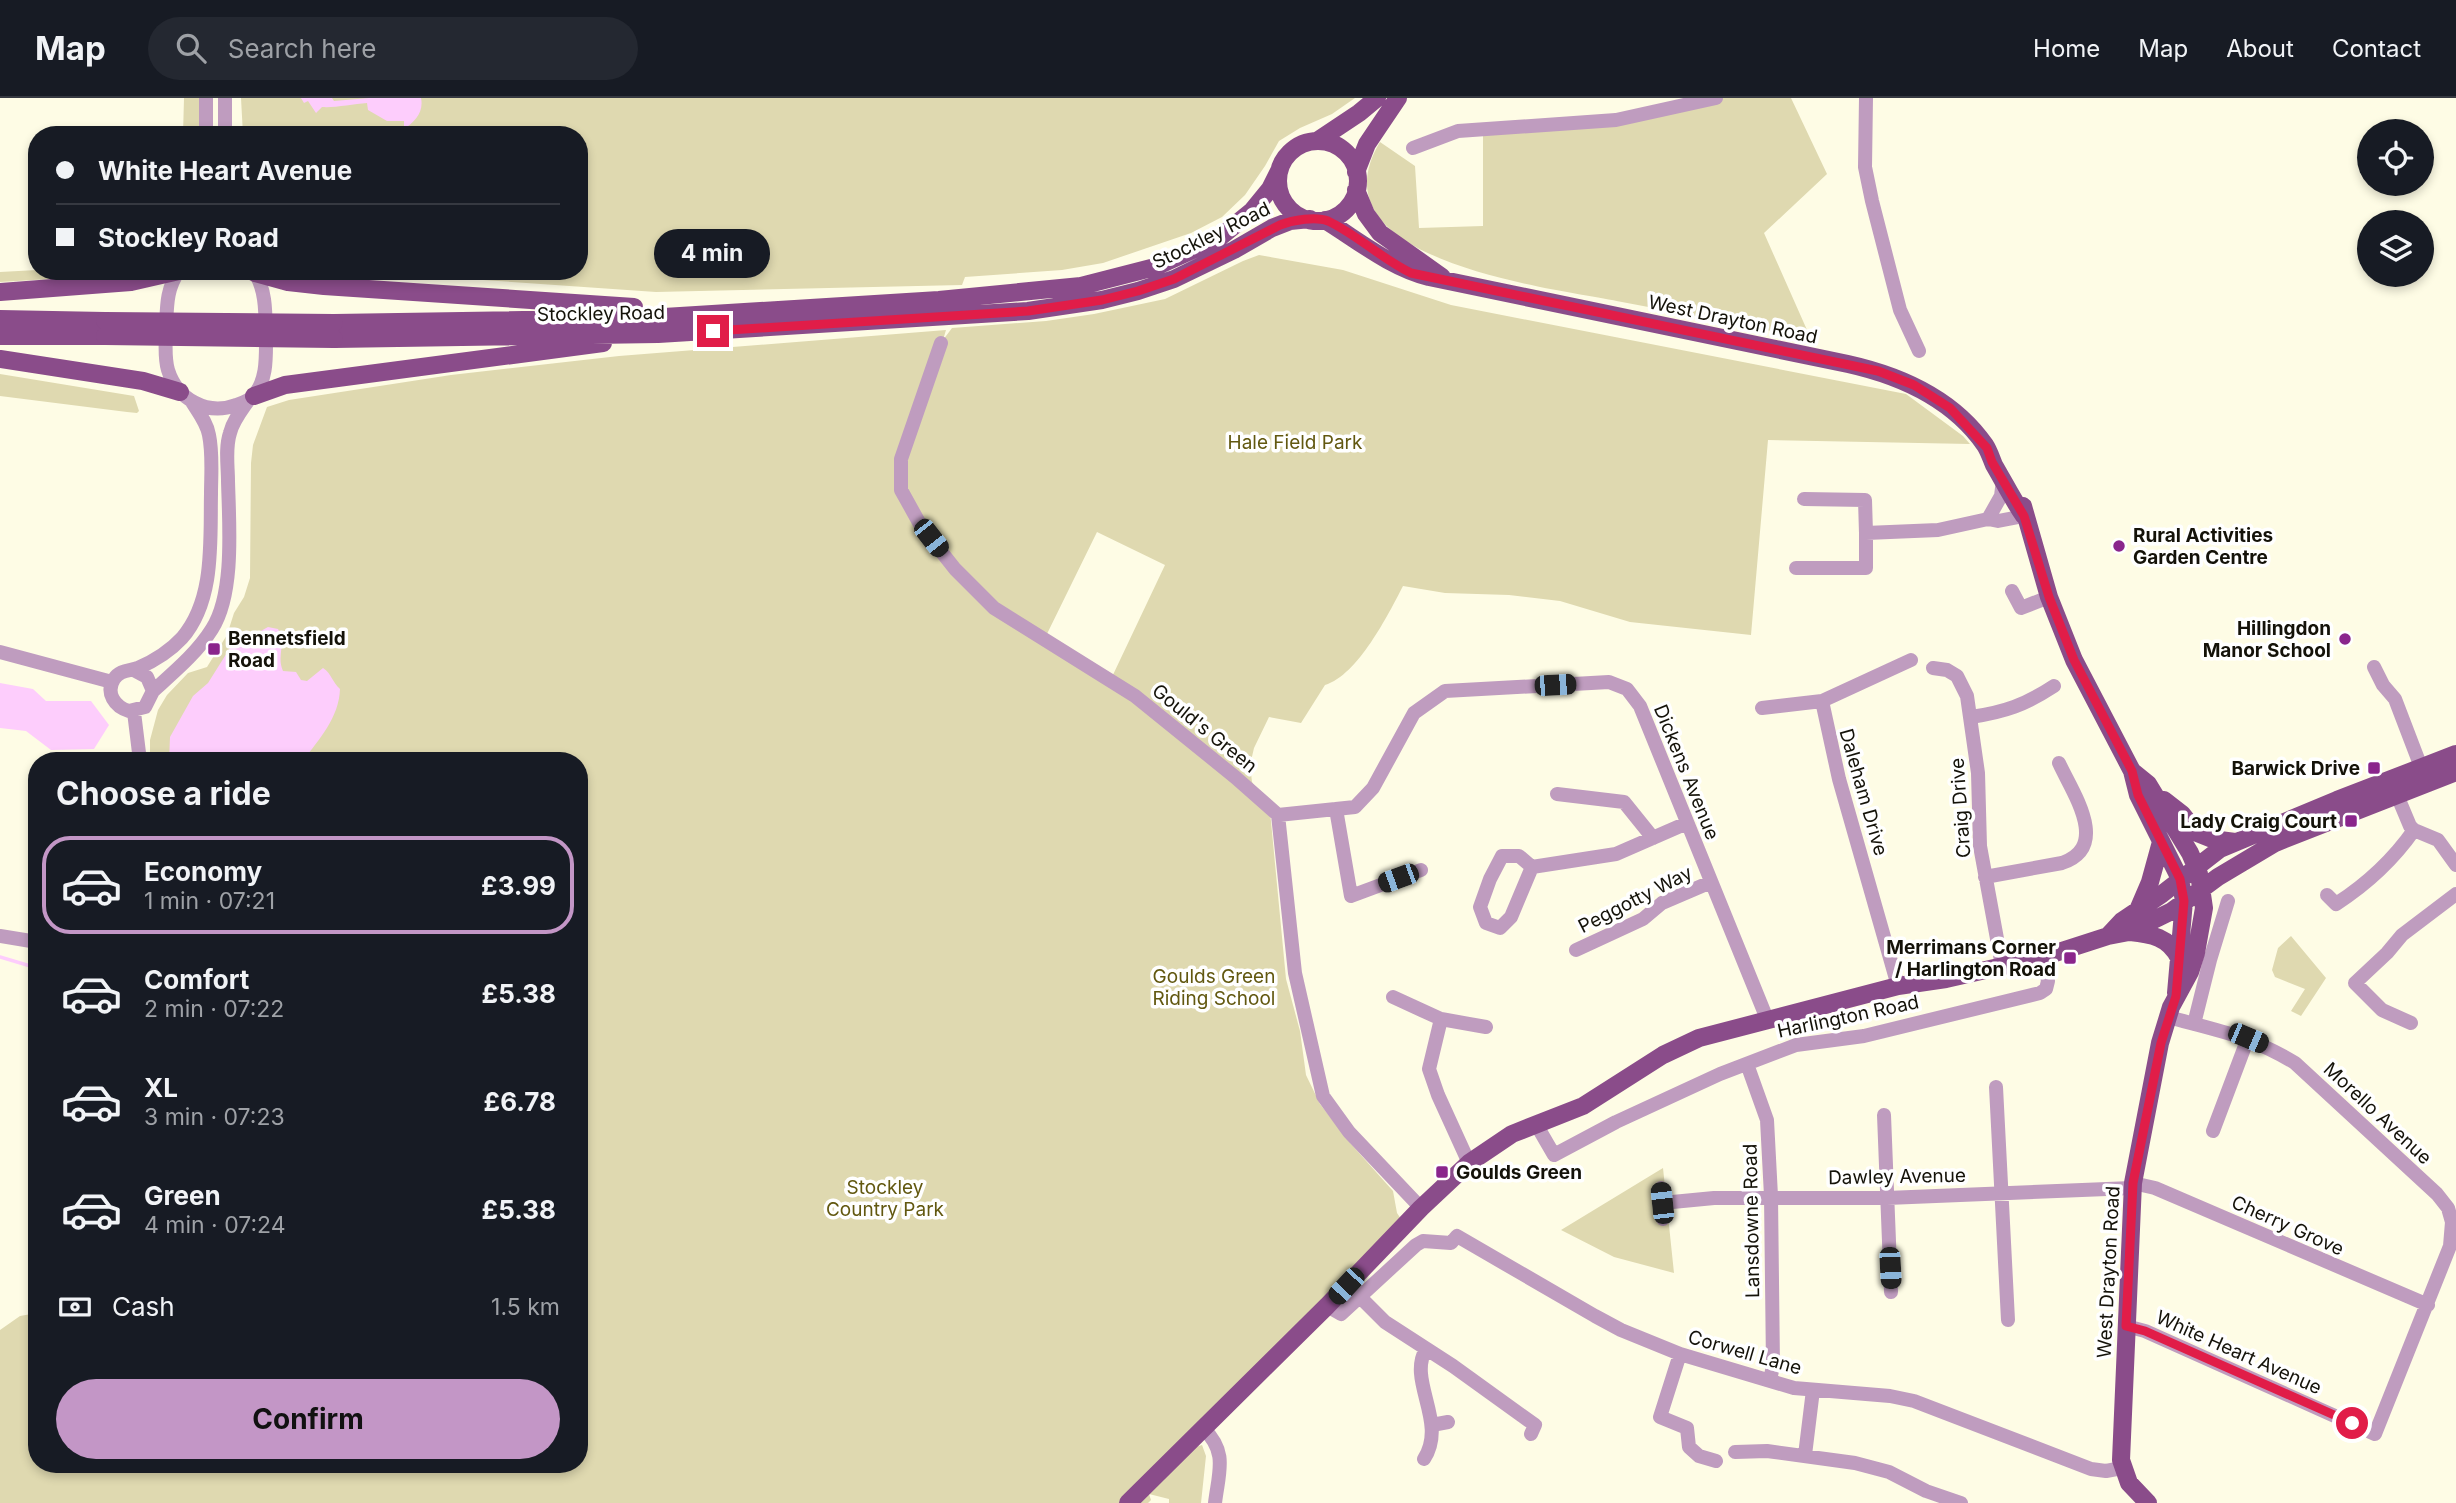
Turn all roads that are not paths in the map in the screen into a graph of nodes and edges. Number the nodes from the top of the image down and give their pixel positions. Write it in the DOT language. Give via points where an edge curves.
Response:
graph roads {
  1 [pos="206,98"];
  2 [pos="225,98"];
  3 [pos="1377,98"];
  4 [pos="1398,98"];
  5 [pos="1716,98"];
  6 [pos="1866,98"];
  7 [pos="206,126"];
  8 [pos="225,126"];
  9 [pos="1317,141"];
  10 [pos="1413,148"];
  11 [pos="1279,171"];
  12 [pos="1356,181"];
  13 [pos="1317,219"];
  14 [pos="108,280"];
  15 [pos="140,280"];
  16 [pos="174,280"];
  17 [pos="259,280"];
  18 [pos="281,280"];
  19 [pos="1447,280"];
  20 [pos="79,287"];
  21 [pos="0,292"];
  22 [pos="714,313"];
  23 [pos="0,319"];
  24 [pos="105,328"];
  25 [pos="334,331"];
  26 [pos="658,334"];
  27 [pos="0,336"];
  28 [pos="941,344"];
  29 [pos="1919,351"];
  30 [pos="0,359"];
  31 [pos="186,397"];
  32 [pos="251,398"];
  33 [pos="1987,448"];
  34 [pos="2003,480"];
  35 [pos="1804,499"];
  36 [pos="2024,516"];
  37 [pos="1988,519"];
  38 [pos="1866,533"];
  39 [pos="1796,568"];
  40 [pos="2012,592"];
  41 [pos="2049,597"];
  42 [pos="0,652"];
  43 [pos="1911,660"];
  44 [pos="2374,667"];
  45 [pos="1933,668"];
  46 [pos="134,670"];
  47 [pos="112,682"];
  48 [pos="2054,686"];
  49 [pos="153,691"];
  50 [pos="1822,701"];
  51 [pos="1762,708"];
  52 [pos="134,712"];
  53 [pos="1970,717"];
  54 [pos="140,752"];
  55 [pos="2456,754"];
  56 [pos="2059,763"];
  57 [pos="2421,767"];
  58 [pos="2132,771"];
  59 [pos="2456,772"];
  60 [pos="2155,793"];
  61 [pos="1557,794"];
  62 [pos="2397,795"];
  63 [pos="1336,809"];
  64 [pos="1278,815"];
  65 [pos="1687,823"];
  66 [pos="2414,830"];
  67 [pos="1653,838"];
  68 [pos="2161,842"];
  69 [pos="2235,842"];
  70 [pos="2196,865"];
  71 [pos="2456,865"];
  72 [pos="1532,867"];
  73 [pos="1421,870"];
  74 [pos="1985,877"];
  75 [pos="2180,879"];
  76 [pos="1711,882"];
  77 [pos="2202,888"];
  78 [pos="2456,894"];
  79 [pos="2327,895"];
  80 [pos="2184,901"];
  81 [pos="2228,901"];
  82 [pos="2138,911"];
  83 [pos="2129,932"];
  84 [pos="0,936"];
  85 [pos="2108,936"];
  86 [pos="28,941"];
  87 [pos="1576,950"];
  88 [pos="2043,957"];
  89 [pos="2179,958"];
  90 [pos="2002,966"];
  91 [pos="1898,986"];
  92 [pos="2176,996"];
  93 [pos="1393,998"];
  94 [pos="2168,1017"];
  95 [pos="1441,1019"];
  96 [pos="1767,1019"];
  97 [pos="2411,1023"];
  98 [pos="2194,1024"];
  99 [pos="1486,1027"];
  100 [pos="2248,1038"];
  101 [pos="1747,1064"];
  102 [pos="1996,1087"];
  103 [pos="1884,1115"];
  104 [pos="1536,1124"];
  105 [pos="2213,1131"];
  106 [pos="1469,1163"];
  107 [pos="2133,1186"];
  108 [pos="2002,1192"];
  109 [pos="1771,1196"];
  110 [pos="1886,1198"];
  111 [pos="1662,1203"];
  112 [pos="1421,1208"];
  113 [pos="1891,1292"];
  114 [pos="1360,1297"];
  115 [pos="2428,1305"];
  116 [pos="1327,1306"];
  117 [pos="2008,1320"];
  118 [pos="2126,1326"];
  119 [pos="1426,1349"];
  120 [pos="1680,1353"];
  121 [pos="1770,1380"];
  122 [pos="1813,1390"];
  123 [pos="1660,1417"];
  124 [pos="1448,1422"];
  125 [pos="1432,1425"];
  126 [pos="1203,1428"];
  127 [pos="1656,1432"];
  128 [pos="1531,1434"];
  129 [pos="2375,1434"];
  130 [pos="1735,1452"];
  131 [pos="1805,1455"];
  132 [pos="1424,1459"];
  133 [pos="1716,1461"];
  134 [pos="2122,1468"];
  135 [pos="1128,1503"];
  136 [pos="1214,1503"];
  137 [pos="1961,1503"];
  138 [pos="2148,1503"];
  1 -- 7 [label="street"];
  2 -- 8 [label="street"];
  3 -- 9 [label="main road"];
  4 -- 12 [label="main road" via="1372,135"];
  5 -- 10 [label="street" via="1616,120 1458,131"];
  6 -- 29 [label="street" via="1865,167 1900,310"];
  9 -- 11 [label="main road" via="1292,150"];
  9 -- 12 [label="main road" via="1342,149 1351,159"];
  11 -- 13 [label="main road" via="1285,203 1296,214"];
  11 -- 22 [label="main road, Stockley Road" via="1252,211 1219,238 1173,260 1113,280 1030,293"];
  12 -- 13 [label="main road" via="1345,209 1336,216"];
  12 -- 19 [label="main road, West Drayton Road" via="1366,214 1380,233"];
  13 -- 19 [label="main road, West Drayton Road" via="1411,273"];
  13 -- 26 [label="main road, Stockley Road" via="1290,221 1174,279 1102,300 1028,311"];
  14 -- 20 [label="main road"];
  15 -- 20 [label="main road"];
  16 -- 31 [label="street" via="167,301 166,361 173,381"];
  17 -- 32 [label="street" via="264,290 266,359 262,381"];
  18 -- 22 [label="main road"];
  19 -- 33 [label="main road, West Drayton Road" via="1878,371 1914,385 1950,408"];
  20 -- 21 [label="main road"];
  22 -- 25 [label="main road, Stockley Road"];
  23 -- 24 [label="main road, Stockley Road"];
  24 -- 25 [label="main road, Stockley Road, bridge"];
  24 -- 27 [label="main road, Stockley Road"];
  25 -- 26 [label="main road, Stockley Road"];
  26 -- 32 [label="main road" via="285,385"];
  28 -- 64 [label="street, Gould's Green" via="901,459 901,490 921,526 994,608 1135,696"];
  30 -- 31 [label="main road" via="142,381"];
  31 -- 32 [label="street" via="215,410"];
  31 -- 46 [label="street" via="206,425 211,446 206,582 202,601 181,639"];
  32 -- 49 [label="street" via="229,439 230,546 220,612 192,653"];
  33 -- 34 [label="main road, West Drayton Road"];
  33 -- 36 [label="main road, West Drayton Road" via="2014,477"];
  34 -- 36 [label="main road, West Drayton Road"];
  34 -- 37 [label="street" via="1998,503"];
  35 -- 38 [label="street" via="1865,500"];
  36 -- 37 [label="street"];
  36 -- 41 [label="main road, West Drayton Road"];
  37 -- 38 [label="street" via="1938,530"];
  38 -- 39 [label="street" via="1866,568"];
  40 -- 41 [label="street" via="2021,608"];
  41 -- 58 [label="main road, West Drayton Road" via="2074,660"];
  42 -- 47 [label="street"];
  43 -- 50 [label="street"];
  44 -- 57 [label="street" via="2398,706"];
  45 -- 53 [label="street, Craig Drive" via="1957,676"];
  46 -- 47 [label="street" via="124,671"];
  46 -- 49 [label="street" via="147,677"];
  47 -- 52 [label="street" via="116,705"];
  48 -- 53 [label="street" via="2013,709"];
  49 -- 52 [label="street" via="145,707"];
  50 -- 51 [label="street"];
  50 -- 91 [label="street, Daleham Drive" via="1839,779"];
  52 -- 54 [label="street"];
  53 -- 74 [label="street, Craig Drive"];
  55 -- 57 [label="main road, Harlington Road"];
  56 -- 74 [label="street" via="2086,822 2081,849 2062,863"];
  57 -- 69 [label="main road, Harlington Road"];
  58 -- 60 [label="main road, West Drayton Road"];
  58 -- 68 [label="main road, West Drayton Road" via="2138,795"];
  59 -- 62 [label="main road, Harlington Road"];
  60 -- 69 [label="main road, West Drayton Road" via="2197,833"];
  60 -- 70 [label="main road, West Drayton Road"];
  61 -- 67 [label="street" via="1624,802"];
  62 -- 66 [label="street"];
  62 -- 77 [label="main road, Harlington Road" via="2275,843"];
  63 -- 64 [label="street, Dickens Avenue"];
  63 -- 65 [label="street, Dickens Avenue" via="1355,807 1373,788 1414,713 1446,691 1609,682 1627,689 1640,706"];
  63 -- 73 [label="street" via="1351,896"];
  64 -- 112 [label="street" via="1295,973 1323,1096 1349,1132"];
  65 -- 67 [label="street"];
  65 -- 76 [label="street, Dickens Avenue"];
  66 -- 71 [label="street" via="2438,840"];
  66 -- 79 [label="street" via="2385,866 2349,896 2336,904"];
  67 -- 72 [label="street" via="1616,854"];
  68 -- 75 [label="main road, West Drayton Road"];
  68 -- 82 [label="main road"];
  69 -- 70 [label="main road, Harlington Road"];
  70 -- 75 [label="main road, Harlington Road"];
  70 -- 77 [label="main road, West Drayton Road"];
  72 -- 72 [label="street" via="1519,856 1502,856 1480,907 1486,923 1500,928 1511,917"];
  74 -- 90 [label="street, Craig Drive"];
  75 -- 80 [label="main road, West Drayton Road"];
  75 -- 82 [label="main road, Harlington Road"];
  76 -- 87 [label="street, Peggotty Way"];
  76 -- 96 [label="street, Dickens Avenue"];
  77 -- 80 [label="main road, Harlington Road"];
  77 -- 92 [label="main road, West Drayton Road" via="2202,929 2190,972"];
  78 -- 97 [label="street" via="2402,935 2355,983 2382,1010"];
  80 -- 83 [label="main road, Harlington Road"];
  80 -- 89 [label="main road, West Drayton Road"];
  81 -- 98 [label="street"];
  82 -- 85 [label="main road, Harlington Road"];
  83 -- 85 [label="main road, Harlington Road"];
  83 -- 89 [label="main road" via="2163,939"];
  84 -- 86 [label="street"];
  85 -- 88 [label="main road, Harlington Road"];
  88 -- 90 [label="main road, Harlington Road"];
  88 -- 101 [label="street, Harlington Road" via="2048,981 2040,993 1864,1036 1796,1045"];
  89 -- 92 [label="main road, West Drayton Road"];
  90 -- 91 [label="main road, Harlington Road"];
  91 -- 96 [label="main road, Harlington Road"];
  92 -- 94 [label="main road, West Drayton Road"];
  93 -- 95 [label="street"];
  94 -- 98 [label="street, Morello Avenue"];
  94 -- 107 [label="main road, West Drayton Road"];
  95 -- 99 [label="street"];
  95 -- 106 [label="street" via="1429,1069"];
  96 -- 104 [label="main road, Harlington Road" via="1699,1038 1663,1055 1583,1106"];
  98 -- 100 [label="street, Morello Avenue"];
  100 -- 105 [label="street"];
  100 -- 115 [label="street, Morello Avenue" via="2295,1063 2448,1209 2451,1246"];
  101 -- 104 [label="street, Harlington Road" via="1554,1155"];
  101 -- 109 [label="street, Lansdowne Road" via="1768,1120"];
  102 -- 108 [label="street"];
  103 -- 110 [label="street"];
  104 -- 106 [label="main road, Harlington Road"];
  106 -- 112 [label="main road, Harlington Road"];
  107 -- 108 [label="street, Dawley Avenue"];
  107 -- 115 [label="street, Cherry Grove" via="2155,1188"];
  107 -- 118 [label="main road, West Drayton Road"];
  108 -- 110 [label="street, Dawley Avenue"];
  108 -- 117 [label="street"];
  109 -- 110 [label="street, Dawley Avenue"];
  109 -- 111 [label="street, Dawley Avenue"];
  109 -- 121 [label="street, Lansdowne Road"];
  110 -- 113 [label="street"];
  112 -- 116 [label="main road, Harlington Road"];
  114 -- 116 [label="street" via="1341,1314"];
  114 -- 119 [label="street" via="1385,1322"];
  114 -- 120 [label="street, Corwell Lane" via="1416,1245 1423,1241 1451,1244 1457,1236 1621,1330"];
  115 -- 129 [label="street, Morello Avenue"];
  116 -- 126 [label="main road, Harlington Road"];
  118 -- 129 [label="street, White Heart Avenue"];
  118 -- 134 [label="main road, West Drayton Road"];
  119 -- 125 [label="street" via="1420,1363"];
  119 -- 128 [label="street" via="1535,1425"];
  120 -- 121 [label="street, Corwell Lane"];
  120 -- 123 [label="street"];
  121 -- 122 [label="street, Corwell Lane"];
  122 -- 131 [label="street"];
  122 -- 134 [label="street, Corwell Lane" via="1902,1398 2091,1469"];
  123 -- 127 [label="street"];
  123 -- 133 [label="street" via="1687,1428 1689,1447"];
  124 -- 125 [label="street"];
  125 -- 132 [label="street"];
  126 -- 135 [label="main road, Harlington Road"];
  126 -- 136 [label="street" via="1219,1452"];
  130 -- 131 [label="street"];
  131 -- 137 [label="street" via="1889,1472"];
  134 -- 138 [label="main road"];
}
